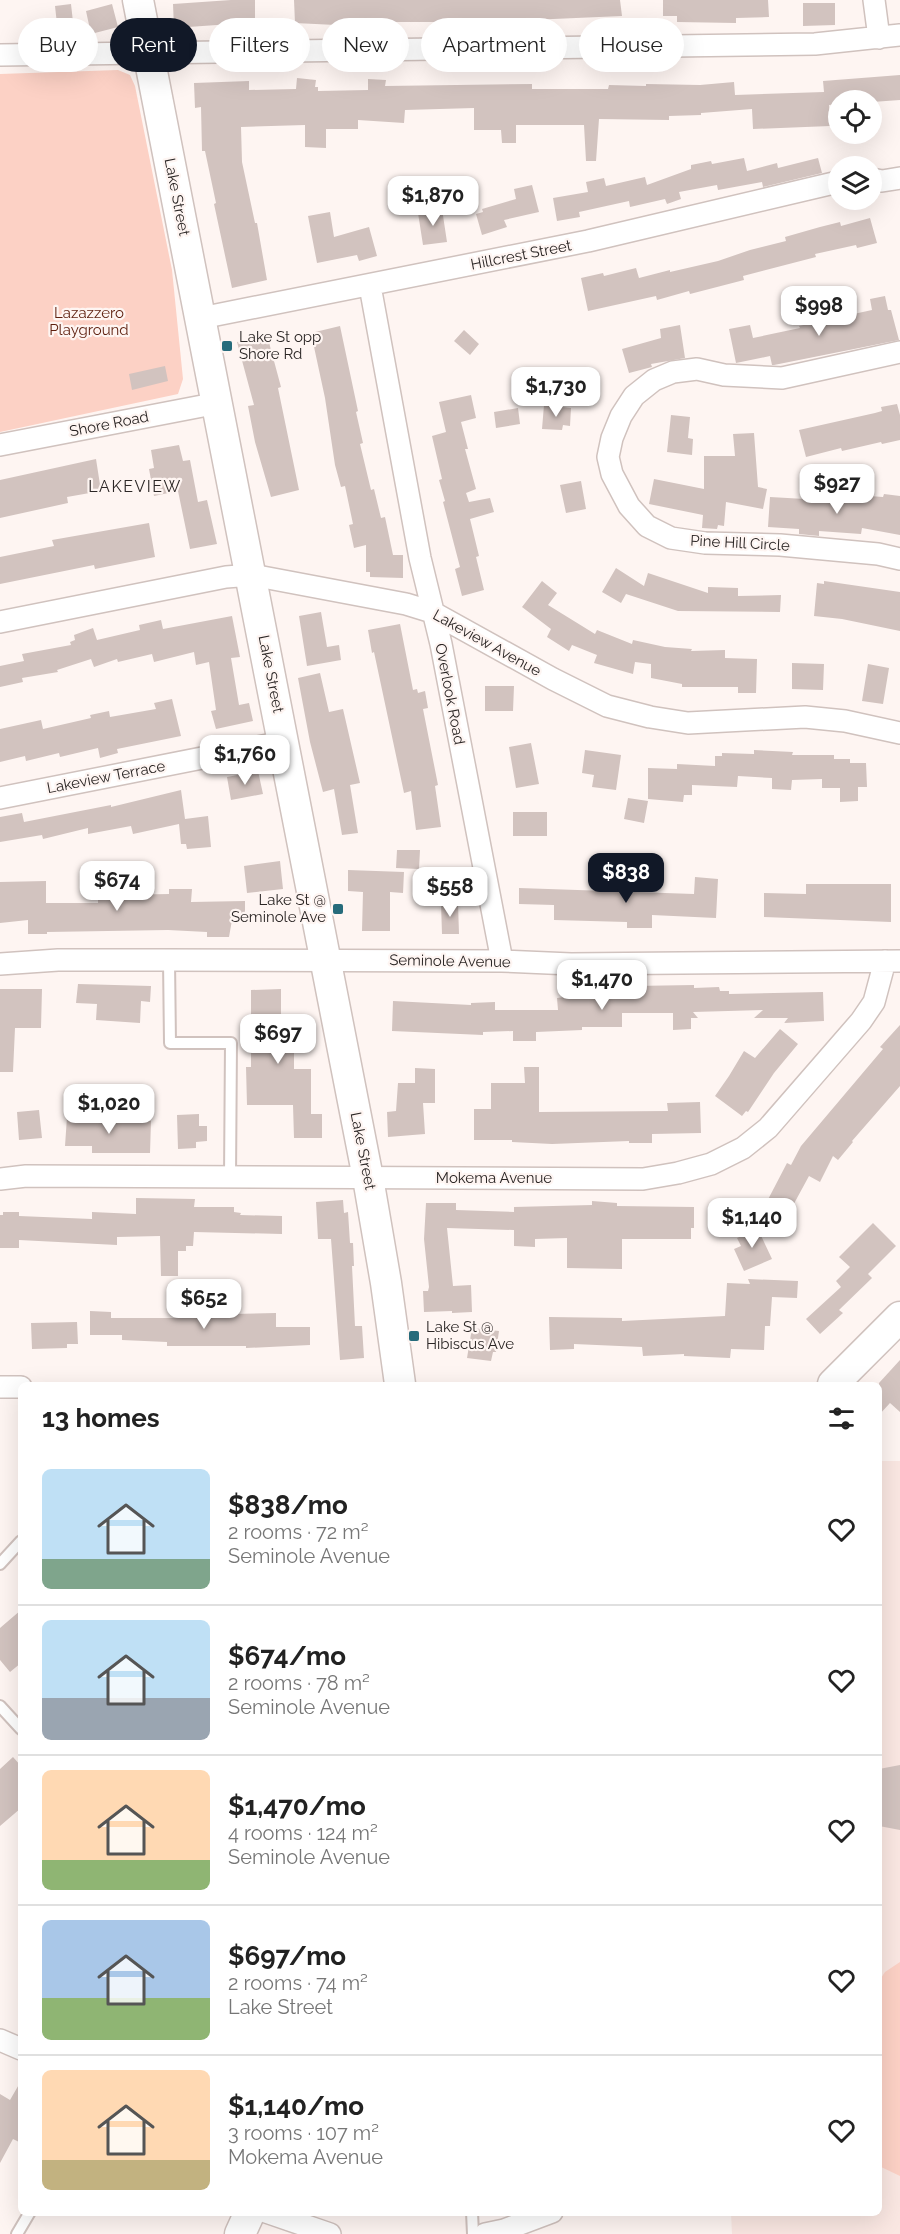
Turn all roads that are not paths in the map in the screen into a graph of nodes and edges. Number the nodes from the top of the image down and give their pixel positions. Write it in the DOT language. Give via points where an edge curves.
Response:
graph roads {
  1 [pos="138,0"];
  2 [pos="874,0"];
  3 [pos="142,18"];
  4 [pos="900,35"];
  5 [pos="879,38"];
  6 [pos="110,52"];
  7 [pos="197,52"];
  8 [pos="0,54"];
  9 [pos="152,72"];
  10 [pos="900,178"];
  11 [pos="882,181"];
  12 [pos="828,184"];
  13 [pos="370,286"];
  14 [pos="201,318"];
  15 [pos="900,352"];
  16 [pos="218,403"];
  17 [pos="0,445"];
  18 [pos="900,559"];
  19 [pos="252,575"];
  20 [pos="432,612"];
  21 [pos="0,622"];
  22 [pos="900,733"];
  23 [pos="283,742"];
  24 [pos="0,798"];
  25 [pos="169,960"];
  26 [pos="326,960"];
  27 [pos="502,961"];
  28 [pos="893,961"];
  29 [pos="0,964"];
  30 [pos="230,1177"];
  31 [pos="369,1178"];
  32 [pos="0,1179"];
  33 [pos="900,1317"];
  34 [pos="400,1382"];
  35 [pos="835,1382"];
  36 [pos="0,1387"];
  37 [pos="18,1387"];
  38 [pos="18,1544"];
  39 [pos="0,1564"];
  40 [pos="0,1706"];
  41 [pos="18,1726"];
  42 [pos="0,2040"];
  43 [pos="18,2048"];
  44 [pos="28,2216"];
  45 [pos="248,2216"];
  46 [pos="278,2216"];
  47 [pos="472,2216"];
  48 [pos="541,2216"];
  49 [pos="17,2234"];
  50 [pos="240,2234"];
  51 [pos="330,2234"];
  52 [pos="473,2234"];
  53 [pos="485,2234"];
  1 -- 3 [label="street, Lake Street"];
  2 -- 5 [label="street"];
  4 -- 5 [label="street"];
  5 -- 7 [label="street" via="671,48"];
  6 -- 8 [label="street"];
  9 -- 14 [label="street, Lake Street"];
  10 -- 11 [label="street"];
  12 -- 13 [label="street, Hillcrest Street" via="588,241"];
  13 -- 14 [label="street, Hillcrest Street"];
  13 -- 20 [label="street, Overlook Road"];
  14 -- 16 [label="street, Lake Street"];
  15 -- 18 [label="street, Pine Hill Circle" via="782,378 724,375 697,369 674,372 654,380 634,396 621,416 608,457 612,474 629,506 647,526 672,538 850,551"];
  16 -- 17 [label="street, Shore Road"];
  16 -- 19 [label="street, Lake Street"];
  19 -- 20 [label="street, Lakeview Avenue"];
  19 -- 21 [label="street, Lakeview Avenue"];
  19 -- 23 [label="street, Lake Street"];
  20 -- 22 [label="street, Lakeview Avenue" via="606,706 688,723 805,717"];
  20 -- 27 [label="street, Overlook Road"];
  23 -- 24 [label="street, Lakeview Terrace"];
  23 -- 26 [label="street, Lake Street"];
  25 -- 26 [label="street, Seminole Avenue"];
  25 -- 29 [label="street, Seminole Avenue"];
  25 -- 30 [label="lane" via="170,1043 231,1043"];
  26 -- 27 [label="street, Seminole Avenue"];
  26 -- 31 [label="street, Lake Street"];
  27 -- 28 [label="street, Seminole Avenue"];
  28 -- 31 [label="street, Mokema Avenue" via="861,1021 768,1128 743,1148 711,1164 643,1179"];
  30 -- 31 [label="street, Mokema Avenue"];
  30 -- 32 [label="street, Mokema Avenue"];
  31 -- 34 [label="street, Lake Street"];
  33 -- 35 [label="street"];
  36 -- 37 [label="street"];
  38 -- 39 [label="lane"];
  40 -- 41 [label="lane"];
  42 -- 43 [label="street"];
  44 -- 49 [label="lane"];
  45 -- 50 [label="street"];
  46 -- 51 [label="street"];
  47 -- 52 [label="lane"];
  48 -- 53 [label="street"];
}
